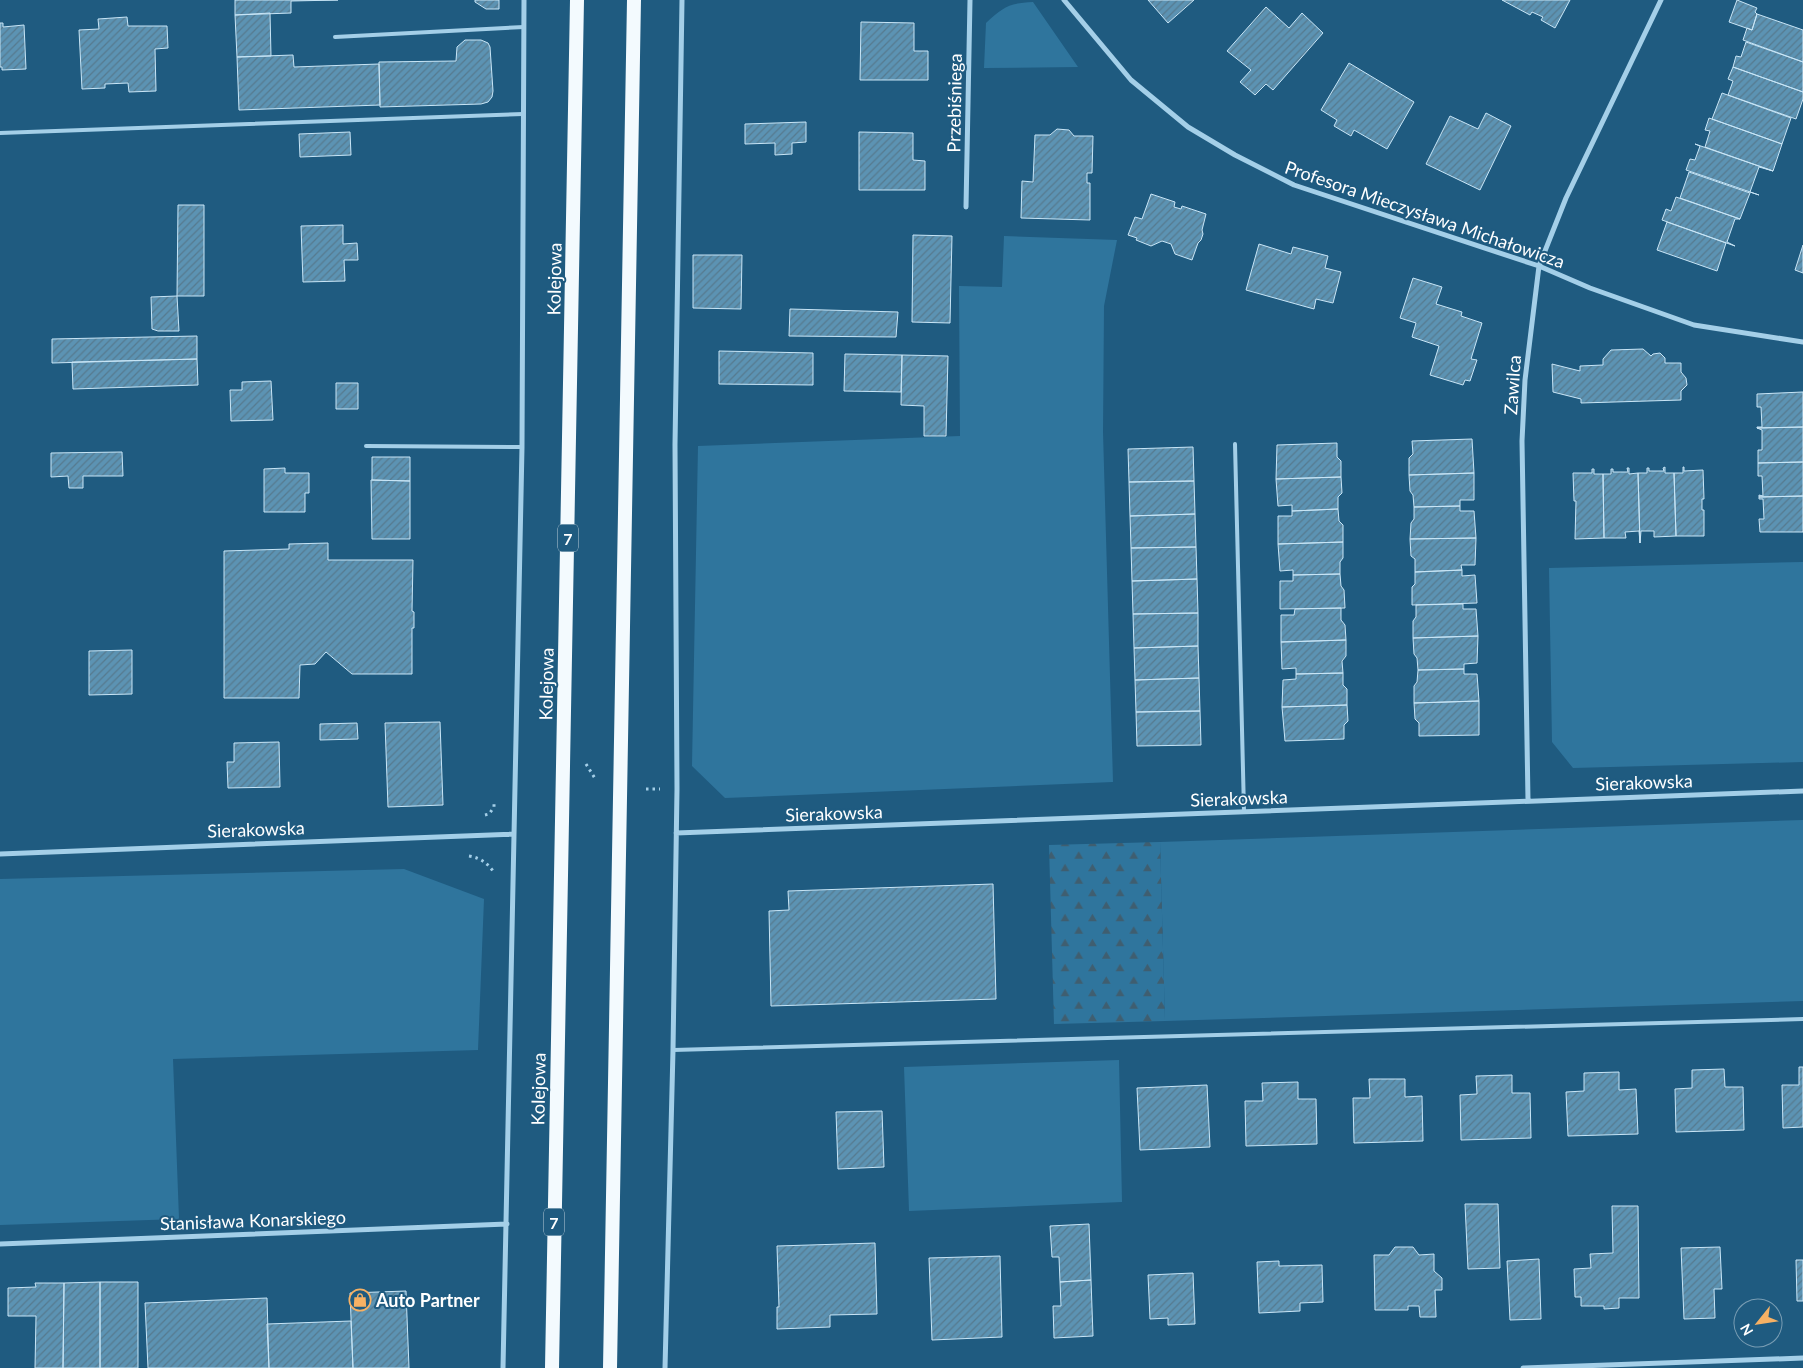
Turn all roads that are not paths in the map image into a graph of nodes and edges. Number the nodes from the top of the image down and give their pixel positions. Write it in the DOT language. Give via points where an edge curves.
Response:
graph roads {
  1 [pos="524,0"];
  2 [pos="577,0"];
  3 [pos="634,0"];
  4 [pos="682,0"];
  5 [pos="970,0"];
  6 [pos="1064,0"];
  7 [pos="1661,0"];
  8 [pos="524,26"];
  9 [pos="336,37"];
  10 [pos="523,114"];
  11 [pos="0,134"];
  12 [pos="966,207"];
  13 [pos="1539,266"];
  14 [pos="1803,342"];
  15 [pos="1235,444"];
  16 [pos="366,446"];
  17 [pos="522,447"];
  18 [pos="1803,791"];
  19 [pos="1528,800"];
  20 [pos="1244,811"];
  21 [pos="676,832"];
  22 [pos="514,834"];
  23 [pos="0,854"];
  24 [pos="1803,1019"];
  25 [pos="673,1050"];
  26 [pos="507,1224"];
  27 [pos="0,1244"];
  28 [pos="1803,1358"];
  29 [pos="503,1368"];
  30 [pos="552,1368"];
  31 [pos="610,1368"];
  32 [pos="665,1368"];
  33 [pos="1523,1368"];
  1 -- 8 [label="street, Kolejowa"];
  2 -- 30 [label="highway, Kolejowa / 7"];
  3 -- 31 [label="highway"];
  4 -- 21 [label="street" via="675,445"];
  5 -- 12 [label="street, Przebiśniega"];
  6 -- 13 [label="street, Profesora Mieczysława Michałowicza" via="1131,80 1188,127 1235,155 1294,185"];
  7 -- 13 [label="street, Zawilca" via="1566,198"];
  8 -- 9 [label="lane"];
  8 -- 10 [label="street, Kolejowa"];
  10 -- 11 [label="lane"];
  10 -- 17 [label="street, Kolejowa"];
  13 -- 14 [label="street, Profesora Mieczysława Michałowicza" via="1694,325"];
  13 -- 19 [label="street, Zawilca" via="1525,380 1522,441"];
  15 -- 20 [label="lane"];
  16 -- 17 [label="lane"];
  17 -- 22 [label="street, Kolejowa"];
  18 -- 19 [label="street, Sierakowska"];
  19 -- 20 [label="street, Sierakowska"];
  20 -- 21 [label="street, Sierakowska"];
  21 -- 25 [label="street"];
  22 -- 23 [label="street, Sierakowska"];
  22 -- 26 [label="street, Kolejowa"];
  24 -- 25 [label="lane"];
  25 -- 32 [label="street"];
  26 -- 27 [label="street, Stanisława Konarskiego"];
  26 -- 29 [label="street, Kolejowa"];
  28 -- 33 [label="street"];
}
